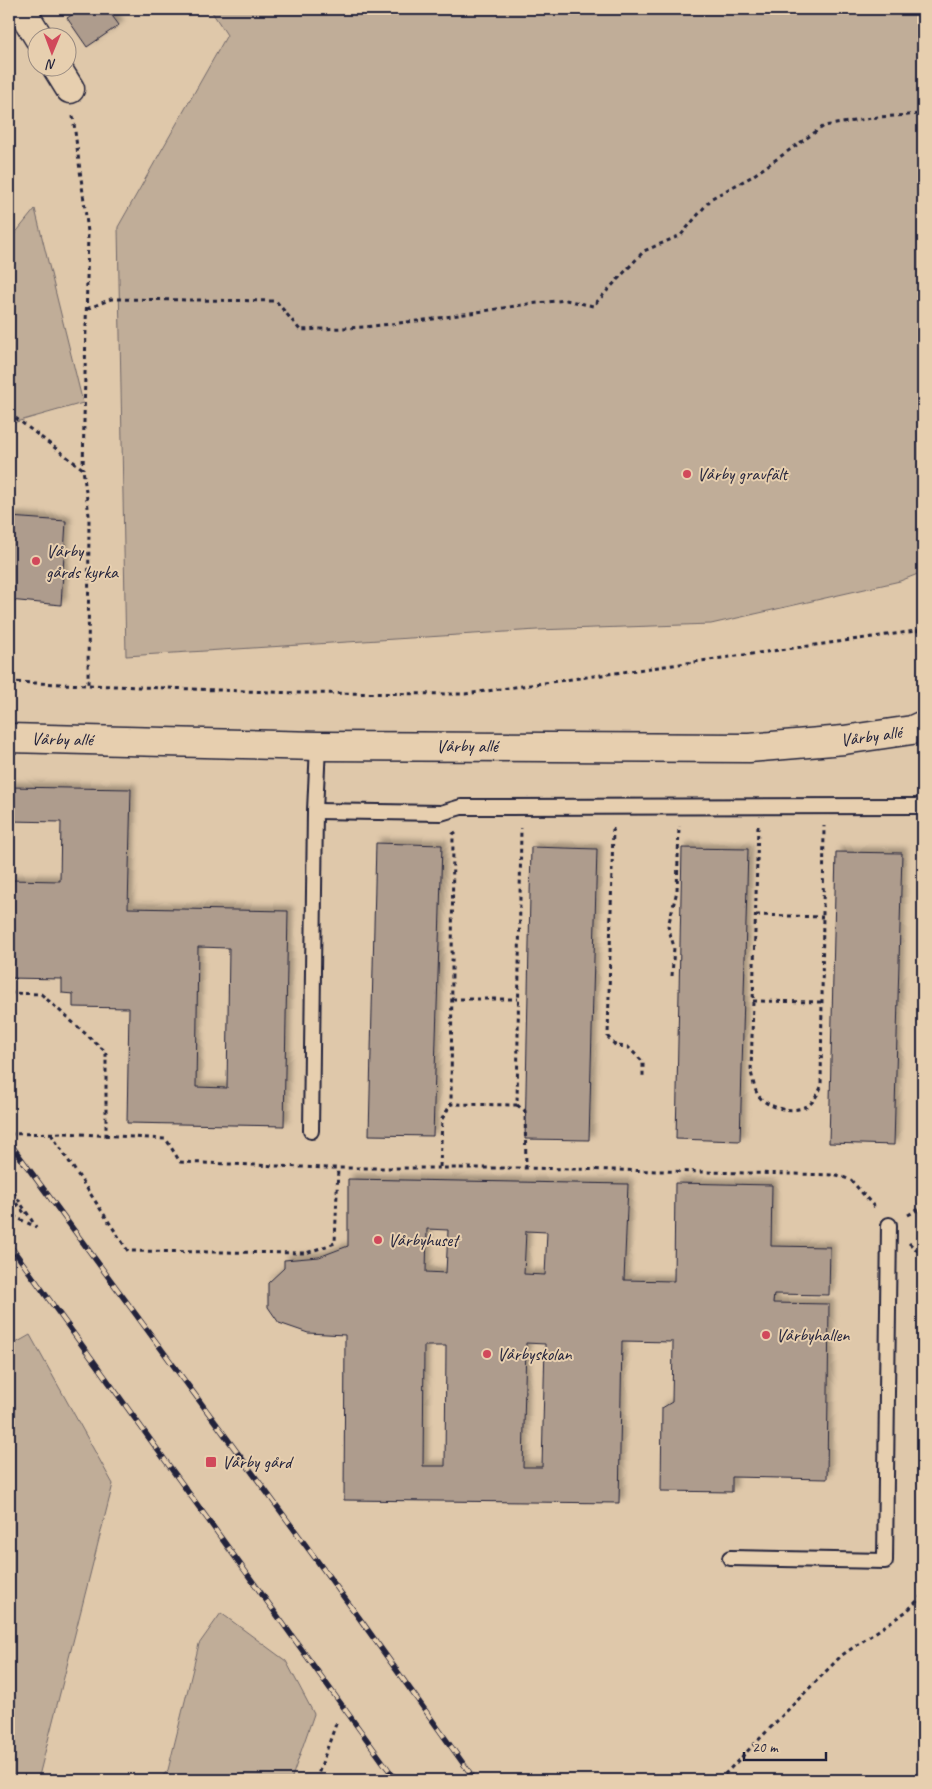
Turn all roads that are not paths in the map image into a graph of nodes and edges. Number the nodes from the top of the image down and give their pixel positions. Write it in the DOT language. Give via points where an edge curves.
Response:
graph roads {
  1 [pos="21,9"];
  2 [pos="33,28"];
  3 [pos="923,725"];
  4 [pos="9,738"];
  5 [pos="318,746"];
  6 [pos="923,806"];
  7 [pos="315,811"];
  8 [pos="311,1131"];
  9 [pos="889,1225"];
  10 [pos="730,1558"];
  1 -- 2 [label="street"];
  3 -- 5 [label="street, Vårby allé" via="912,730 844,740 749,748"];
  4 -- 5 [label="street, Vårby allé"];
  5 -- 7 [label="lane"];
  6 -- 7 [label="lane" via="461,807 442,813"];
  7 -- 8 [label="lane"];
  9 -- 10 [label="lane" via="885,1561"];
}
